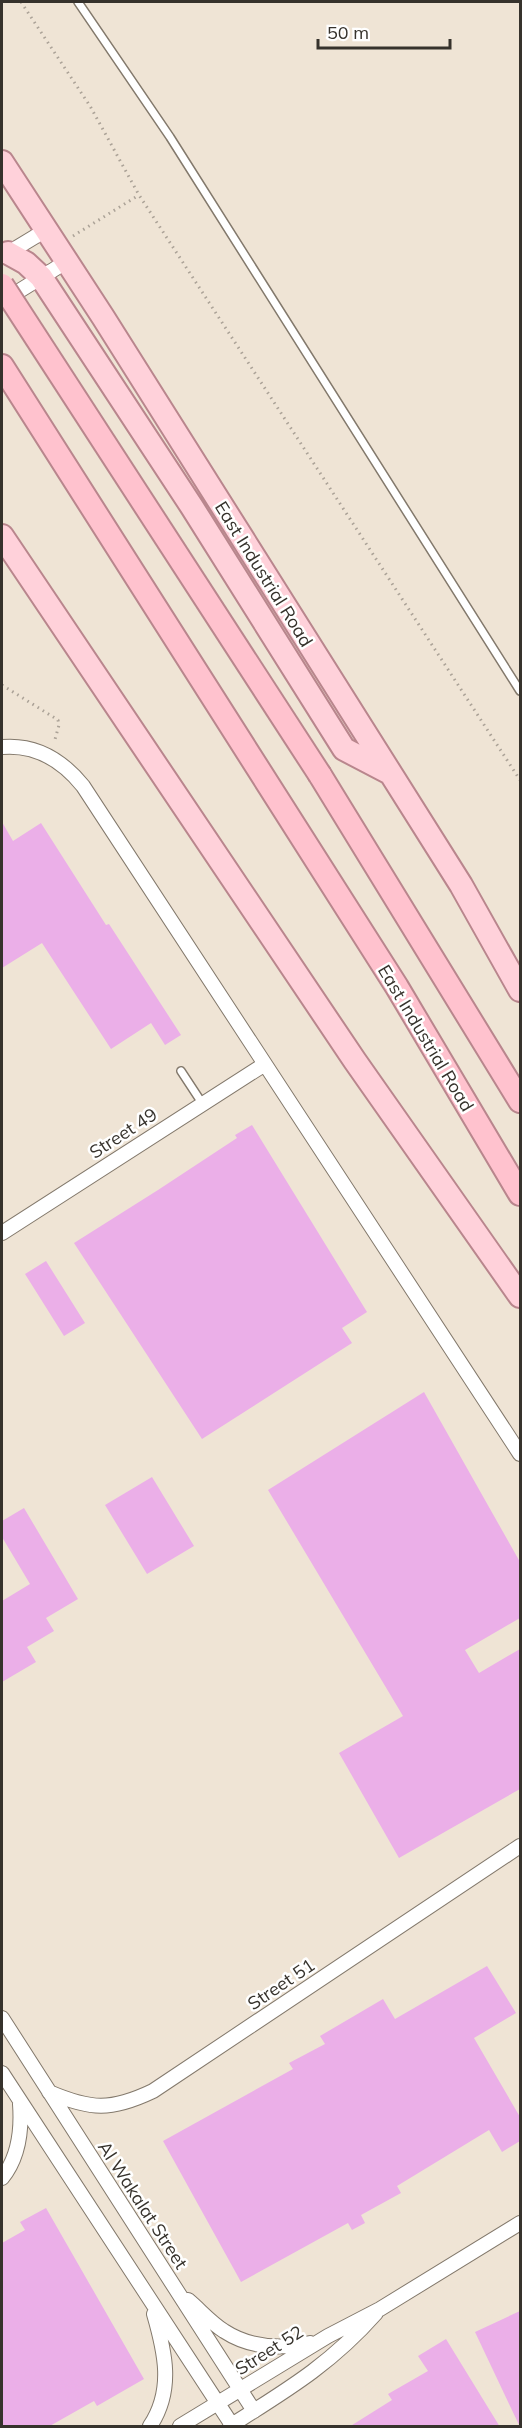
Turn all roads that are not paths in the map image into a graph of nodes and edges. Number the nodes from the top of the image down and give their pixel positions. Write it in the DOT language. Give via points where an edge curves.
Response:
graph roads {
  1 [pos="78,2"];
  2 [pos="2,162"];
  3 [pos="56,246"];
  4 [pos="5,255"];
  5 [pos="41,277"];
  6 [pos="2,285"];
  7 [pos="2,302"];
  8 [pos="2,366"];
  9 [pos="2,536"];
  10 [pos="520,691"];
  11 [pos="2,747"];
  12 [pos="390,772"];
  13 [pos="520,990"];
  14 [pos="265,1064"];
  15 [pos="182,1071"];
  16 [pos="520,1101"];
  17 [pos="202,1103"];
  18 [pos="520,1194"];
  19 [pos="2,1233"];
  20 [pos="520,1296"];
  21 [pos="520,1454"];
  22 [pos="520,1846"];
  23 [pos="2,2018"];
  24 [pos="2,2073"];
  25 [pos="49,2092"];
  26 [pos="20,2102"];
  27 [pos="2,2178"];
  28 [pos="520,2223"];
  29 [pos="177,2291"];
  30 [pos="150,2300"];
  31 [pos="380,2309"];
  32 [pos="318,2341"];
  33 [pos="241,2389"];
  34 [pos="218,2403"];
  35 [pos="255,2411"];
  36 [pos="231,2426"];
  37 [pos="150,2427"];
  38 [pos="180,2427"];
  1 -- 10 [label="lane" via="188,165"];
  2 -- 3 [label="main road, East Industrial Road"];
  3 -- 4 [label="street"];
  3 -- 5 [label="street"];
  3 -- 12 [label="main road, East Industrial Road"];
  4 -- 5 [label="main road" via="26,263"];
  5 -- 7 [label="street"];
  5 -- 12 [label="main road" via="344,749"];
  6 -- 16 [label="highway, bridge" via="320,775"];
  8 -- 18 [label="highway, East Industrial Road" via="396,987"];
  9 -- 20 [label="main road" via="354,1061"];
  11 -- 14 [label="street" via="23,747 49,756 72,772"];
  12 -- 13 [label="main road, East Industrial Road" via="461,885"];
  14 -- 17 [label="street, Street 49"];
  14 -- 21 [label="street"];
  15 -- 17 [label="lane"];
  17 -- 19 [label="street, Street 49"];
  22 -- 25 [label="street, Street 51" via="153,2091 128,2103 101,2107 74,2103"];
  23 -- 25 [label="street, Al Wakalat Street"];
  24 -- 26 [label="street"];
  25 -- 29 [label="street, Al Wakalat Street"];
  26 -- 27 [label="street" via="22,2128 16,2153"];
  26 -- 30 [label="street"];
  28 -- 31 [label="street, Street 52"];
  29 -- 32 [label="street" via="224,2332 256,2345 289,2347"];
  29 -- 33 [label="street, Al Wakalat Street"];
  30 -- 34 [label="street"];
  30 -- 37 [label="street" via="165,2353 166,2380"];
  31 -- 32 [label="street, Street 52"];
  31 -- 35 [label="street, Street 52" via="324,2364"];
  32 -- 33 [label="street, Street 52"];
  33 -- 34 [label="street, Street 52"];
  33 -- 35 [label="street, Al Wakalat Street"];
  34 -- 36 [label="street"];
  34 -- 38 [label="street, Street 52"];
  35 -- 36 [label="street, Street 52"];
}
